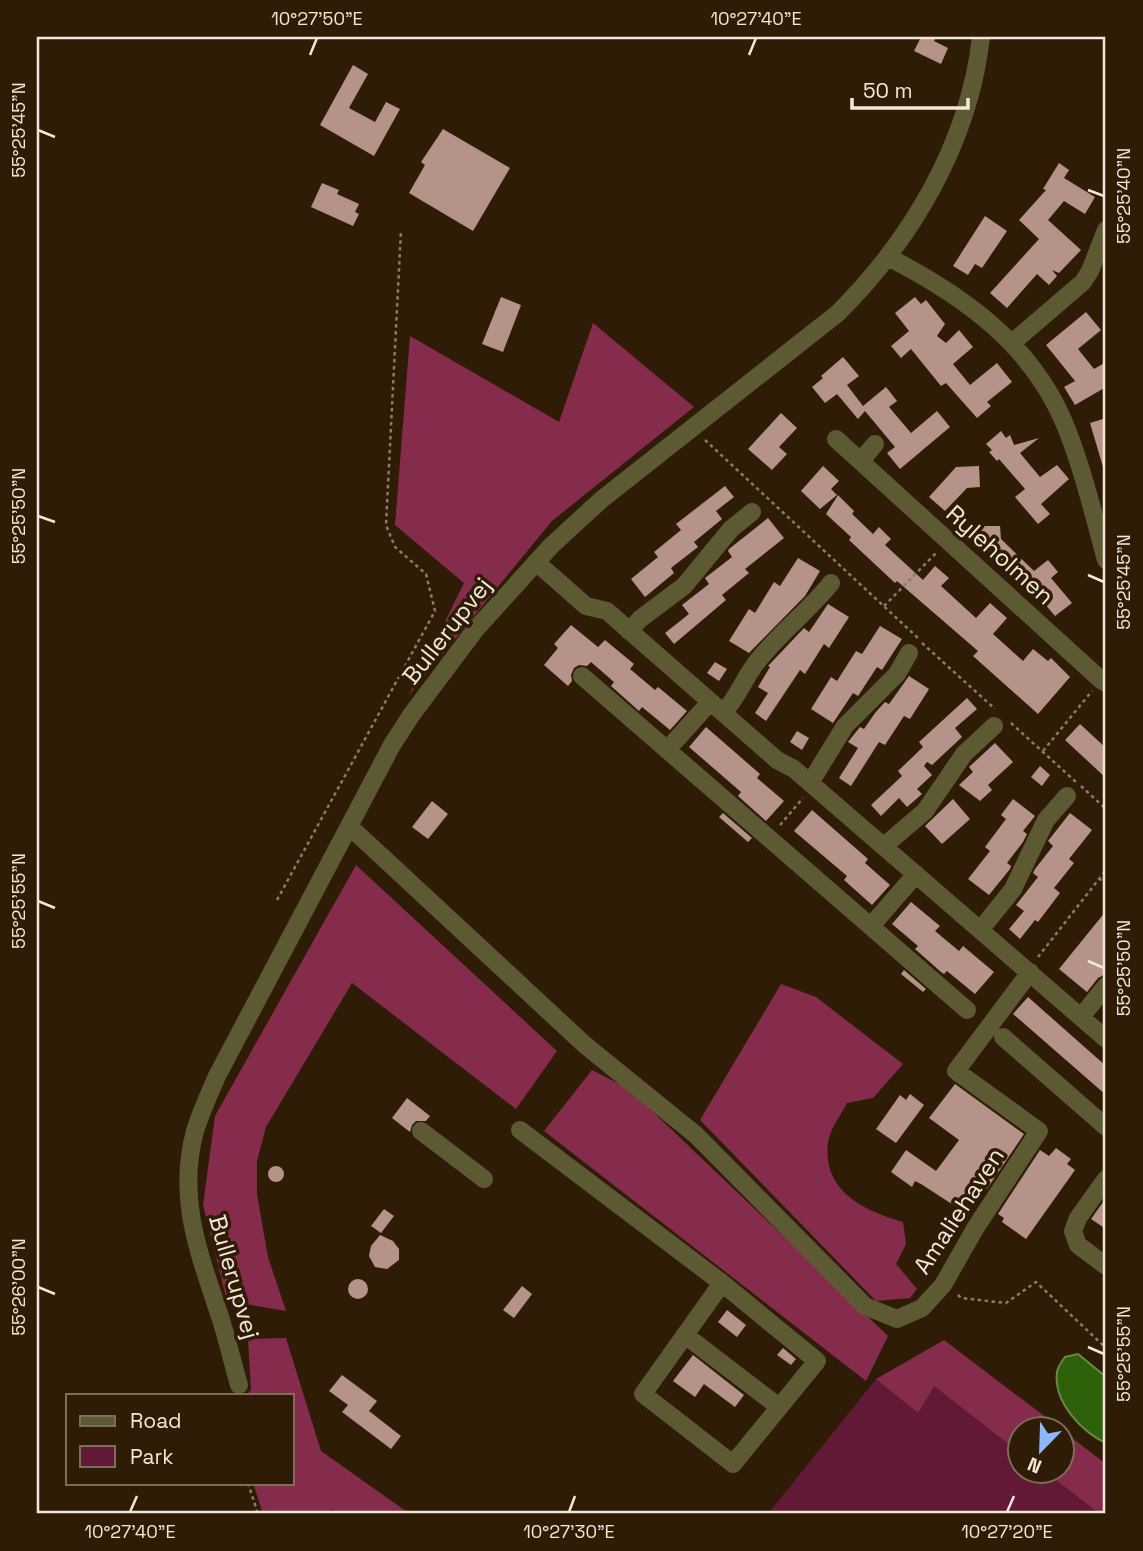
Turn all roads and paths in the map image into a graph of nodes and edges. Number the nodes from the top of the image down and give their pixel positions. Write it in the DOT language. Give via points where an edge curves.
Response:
graph roads {
  1 [pos="981,37"];
  2 [pos="401,230"];
  3 [pos="1106,230"];
  4 [pos="888,257"];
  5 [pos="1012,343"];
  6 [pos="693,428"];
  7 [pos="836,439"];
  8 [pos="875,444"];
  9 [pos="861,461"];
  10 [pos="752,512"];
  11 [pos="948,541"];
  12 [pos="1106,560"];
  13 [pos="536,562"];
  14 [pos="831,583"];
  15 [pos="884,606"];
  16 [pos="629,631"];
  17 [pos="909,653"];
  18 [pos="582,676"];
  19 [pos="1104,682"];
  20 [pos="717,707"];
  21 [pos="998,717"];
  22 [pos="667,750"];
  23 [pos="1043,751"];
  24 [pos="812,785"];
  25 [pos="1067,796"];
  26 [pos="1106,809"];
  27 [pos="349,826"];
  28 [pos="769,838"];
  29 [pos="884,846"];
  30 [pos="1106,870"];
  31 [pos="916,874"];
  32 [pos="1099,878"];
  33 [pos="1106,884"];
  34 [pos="277,900"];
  35 [pos="871,926"];
  36 [pos="981,929"];
  37 [pos="1030,972"];
  38 [pos="1106,986"];
  39 [pos="967,1010"];
  40 [pos="1081,1017"];
  41 [pos="1003,1037"];
  42 [pos="1106,1039"];
  43 [pos="1106,1128"];
  44 [pos="520,1130"];
  45 [pos="421,1131"];
  46 [pos="1106,1178"];
  47 [pos="484,1179"];
  48 [pos="1106,1266"];
  49 [pos="722,1283"];
  50 [pos="943,1285"];
  51 [pos="685,1335"];
  52 [pos="1106,1348"];
  53 [pos="239,1385"];
  54 [pos="779,1407"];
  55 [pos="248,1484"];
  56 [pos="258,1514"];
  1 -- 4 [label="street, Bullerupvej" via="962,122 929,196"];
  2 -- 34 [label="path" via="386,525 395,547 426,575 435,611"];
  3 -- 5 [label="street" via="1083,282"];
  4 -- 5 [label="street" via="951,291"];
  4 -- 6 [label="street, Bullerupvej" via="838,313"];
  5 -- 12 [label="street" via="1066,426"];
  6 -- 13 [label="street, Bullerupvej" via="601,500"];
  6 -- 15 [label="path"];
  7 -- 9 [label="street, Ryleholmen"];
  8 -- 9 [label="street"];
  9 -- 11 [label="street, Ryleholmen"];
  10 -- 16 [label="street" via="731,529 684,586"];
  11 -- 15 [label="path"];
  11 -- 19 [label="street, Ryleholmen"];
  13 -- 16 [label="street" via="586,606 607,611"];
  13 -- 27 [label="street, Bullerupvej" via="475,631 412,714"];
  14 -- 20 [label="street" via="756,663 734,701"];
  15 -- 21 [label="path"];
  16 -- 20 [label="street"];
  17 -- 24 [label="street" via="897,674 845,726"];
  18 -- 22 [label="street"];
  19 -- 23 [label="path"];
  20 -- 22 [label="street"];
  20 -- 24 [label="street"];
  21 -- 23 [label="path"];
  21 -- 29 [label="street" via="964,754 925,811"];
  22 -- 28 [label="street"];
  23 -- 26 [label="path"];
  24 -- 28 [label="path"];
  24 -- 29 [label="street"];
  25 -- 36 [label="street" via="1046,820 1013,889"];
  27 -- 50 [label="street, Amaliehaven" via="585,1045 696,1135 866,1306 897,1319 922,1308"];
  27 -- 53 [label="street, Bullerupvej" via="217,1076 195,1131 188,1184 196,1248"];
  28 -- 35 [label="street"];
  29 -- 31 [label="street"];
  30 -- 32 [label="path"];
  31 -- 35 [label="street"];
  31 -- 36 [label="street"];
  32 -- 33 [label="path"];
  32 -- 37 [label="path"];
  35 -- 39 [label="street"];
  36 -- 37 [label="street"];
  37 -- 40 [label="street"];
  37 -- 50 [label="street, Amaliehaven" via="956,1071 1040,1131"];
  38 -- 40 [label="street"];
  40 -- 42 [label="street"];
  41 -- 43 [label="street"];
  44 -- 49 [label="street"];
  45 -- 47 [label="street"];
  46 -- 48 [label="street" via="1073,1231 1078,1245"];
  49 -- 51 [label="street"];
  49 -- 54 [label="street" via="817,1361"];
  50 -- 52 [label="path" via="961,1298 1006,1303 1036,1282"];
  51 -- 54 [label="street"];
  51 -- 54 [label="street" via="643,1394 733,1464"];
  55 -- 56 [label="path"];
}
